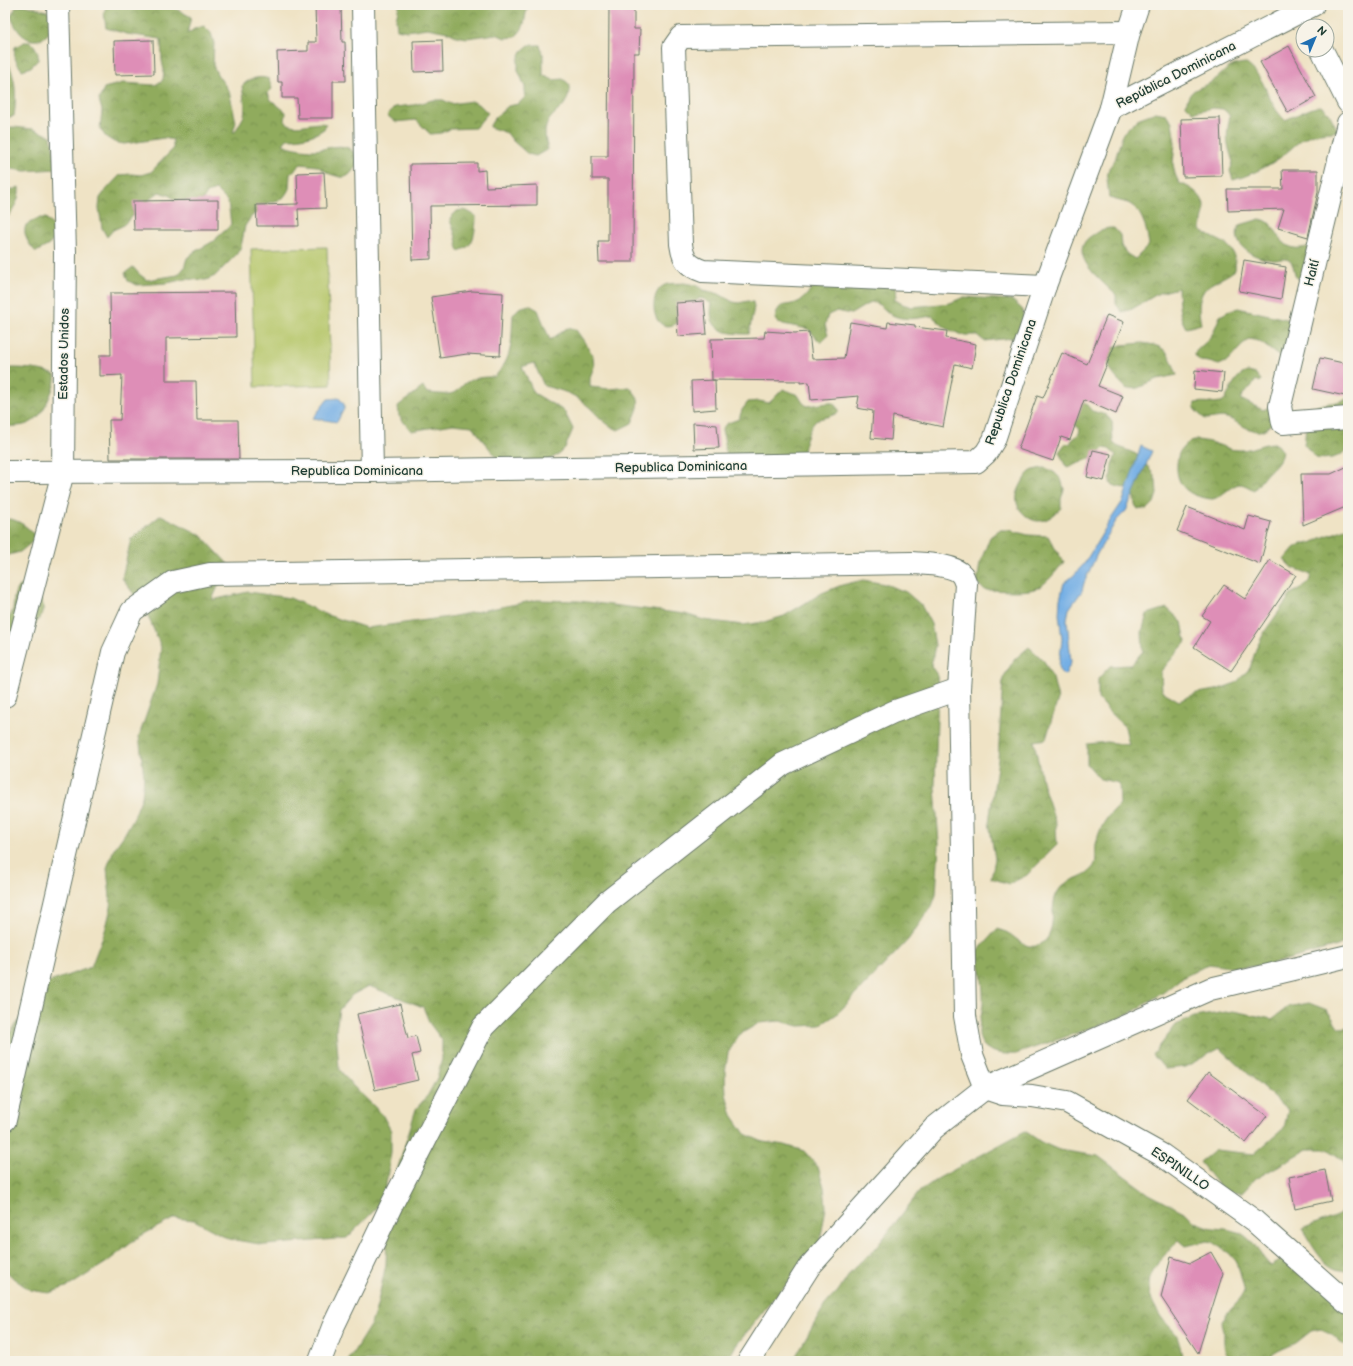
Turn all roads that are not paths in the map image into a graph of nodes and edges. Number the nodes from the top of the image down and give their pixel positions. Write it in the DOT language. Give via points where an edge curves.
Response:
graph roads {
  1 [pos="58,5"];
  2 [pos="363,5"];
  3 [pos="1138,5"];
  4 [pos="1308,14"];
  5 [pos="1129,32"];
  6 [pos="1326,58"];
  7 [pos="1348,102"];
  8 [pos="1111,108"];
  9 [pos="1348,123"];
  10 [pos="1045,286"];
  11 [pos="1348,418"];
  12 [pos="372,471"];
  13 [pos="5,472"];
  14 [pos="63,472"];
  15 [pos="960,689"];
  16 [pos="5,696"];
  17 [pos="1348,956"];
  18 [pos="985,1088"];
  19 [pos="5,1120"];
  20 [pos="1348,1304"];
  21 [pos="320,1361"];
  22 [pos="749,1361"];
  1 -- 14 [label="street, Estados Unidos" via="65,252"];
  2 -- 12 [label="street"];
  3 -- 5 [label="street, República Dominicana"];
  4 -- 8 [label="street, República Dominicana"];
  5 -- 8 [label="street, República Dominicana"];
  5 -- 10 [label="street" via="681,37 674,47 681,244 686,261 693,267 703,271"];
  6 -- 7 [label="street"];
  8 -- 10 [label="street, Republica Dominicana"];
  9 -- 11 [label="street, Haití" via="1280,406 1283,423"];
  10 -- 12 [label="street, Republica Dominicana" via="994,440 986,453 976,462"];
  12 -- 14 [label="street, Republica Dominicana"];
  13 -- 14 [label="street, Republica Dominicana"];
  14 -- 16 [label="street, Estados Unidos"];
  15 -- 18 [label="street" via="965,1016 972,1055"];
  15 -- 19 [label="street" via="966,584 962,575 936,565 904,563 210,574 173,582 132,611 113,652"];
  15 -- 21 [label="street" via="894,712 783,764 607,902 483,1027 393,1202 333,1327"];
  17 -- 18 [label="street" via="1210,989"];
  18 -- 20 [label="street, ESPINILLO" via="1003,1094 1067,1102 1162,1155 1253,1220"];
  18 -- 22 [label="street" via="934,1128 809,1267"];
}
